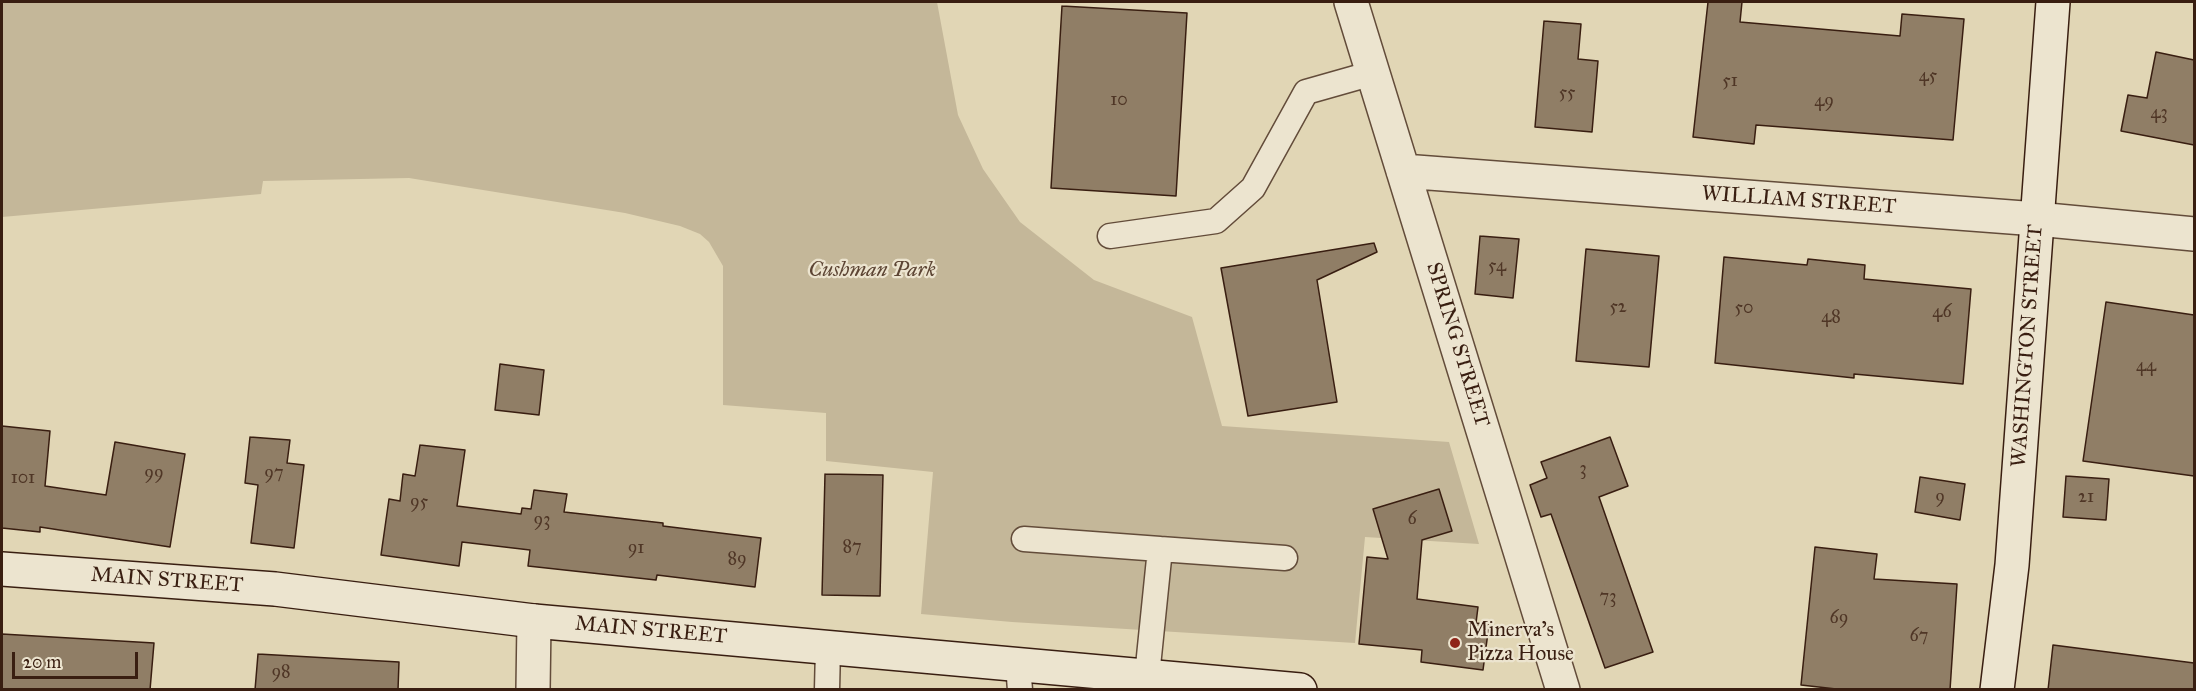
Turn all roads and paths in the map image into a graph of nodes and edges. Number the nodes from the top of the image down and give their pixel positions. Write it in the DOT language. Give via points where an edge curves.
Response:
graph roads {
  1 [pos="1351,2"];
  2 [pos="2053,2"];
  3 [pos="1373,73"];
  4 [pos="1403,171"];
  5 [pos="2037,219"];
  6 [pos="2194,234"];
  7 [pos="1110,236"];
  8 [pos="1024,539"];
  9 [pos="1160,549"];
  10 [pos="1285,558"];
  11 [pos="2,569"];
  12 [pos="534,621"];
  13 [pos="828,648"];
  14 [pos="1147,676"];
  15 [pos="1019,677"];
  16 [pos="533,690"];
  17 [pos="826,690"];
  18 [pos="1300,690"];
  19 [pos="1563,690"];
  20 [pos="1997,690"];
  1 -- 3 [label="main road, SPRING STREET"];
  2 -- 5 [label="main road, WASHINGTON STREET"];
  3 -- 4 [label="main road, SPRING STREET"];
  3 -- 7 [label="lane" via="1306,92 1253,188 1216,221"];
  4 -- 5 [label="main road, WILLIAM STREET"];
  4 -- 19 [label="main road, SPRING STREET"];
  5 -- 6 [label="main road, WILLIAM STREET"];
  5 -- 20 [label="main road, WASHINGTON STREET" via="2012,566"];
  8 -- 9 [label="lane"];
  9 -- 10 [label="lane"];
  9 -- 14 [label="lane"];
  11 -- 12 [label="main road, MAIN STREET" via="275,589"];
  12 -- 13 [label="main road, MAIN STREET"];
  12 -- 16 [label="main road"];
  13 -- 15 [label="main road, MAIN STREET"];
  13 -- 17 [label="lane"];
  14 -- 15 [label="main road, MAIN STREET"];
  14 -- 18 [label="main road, MAIN STREET"];
}
